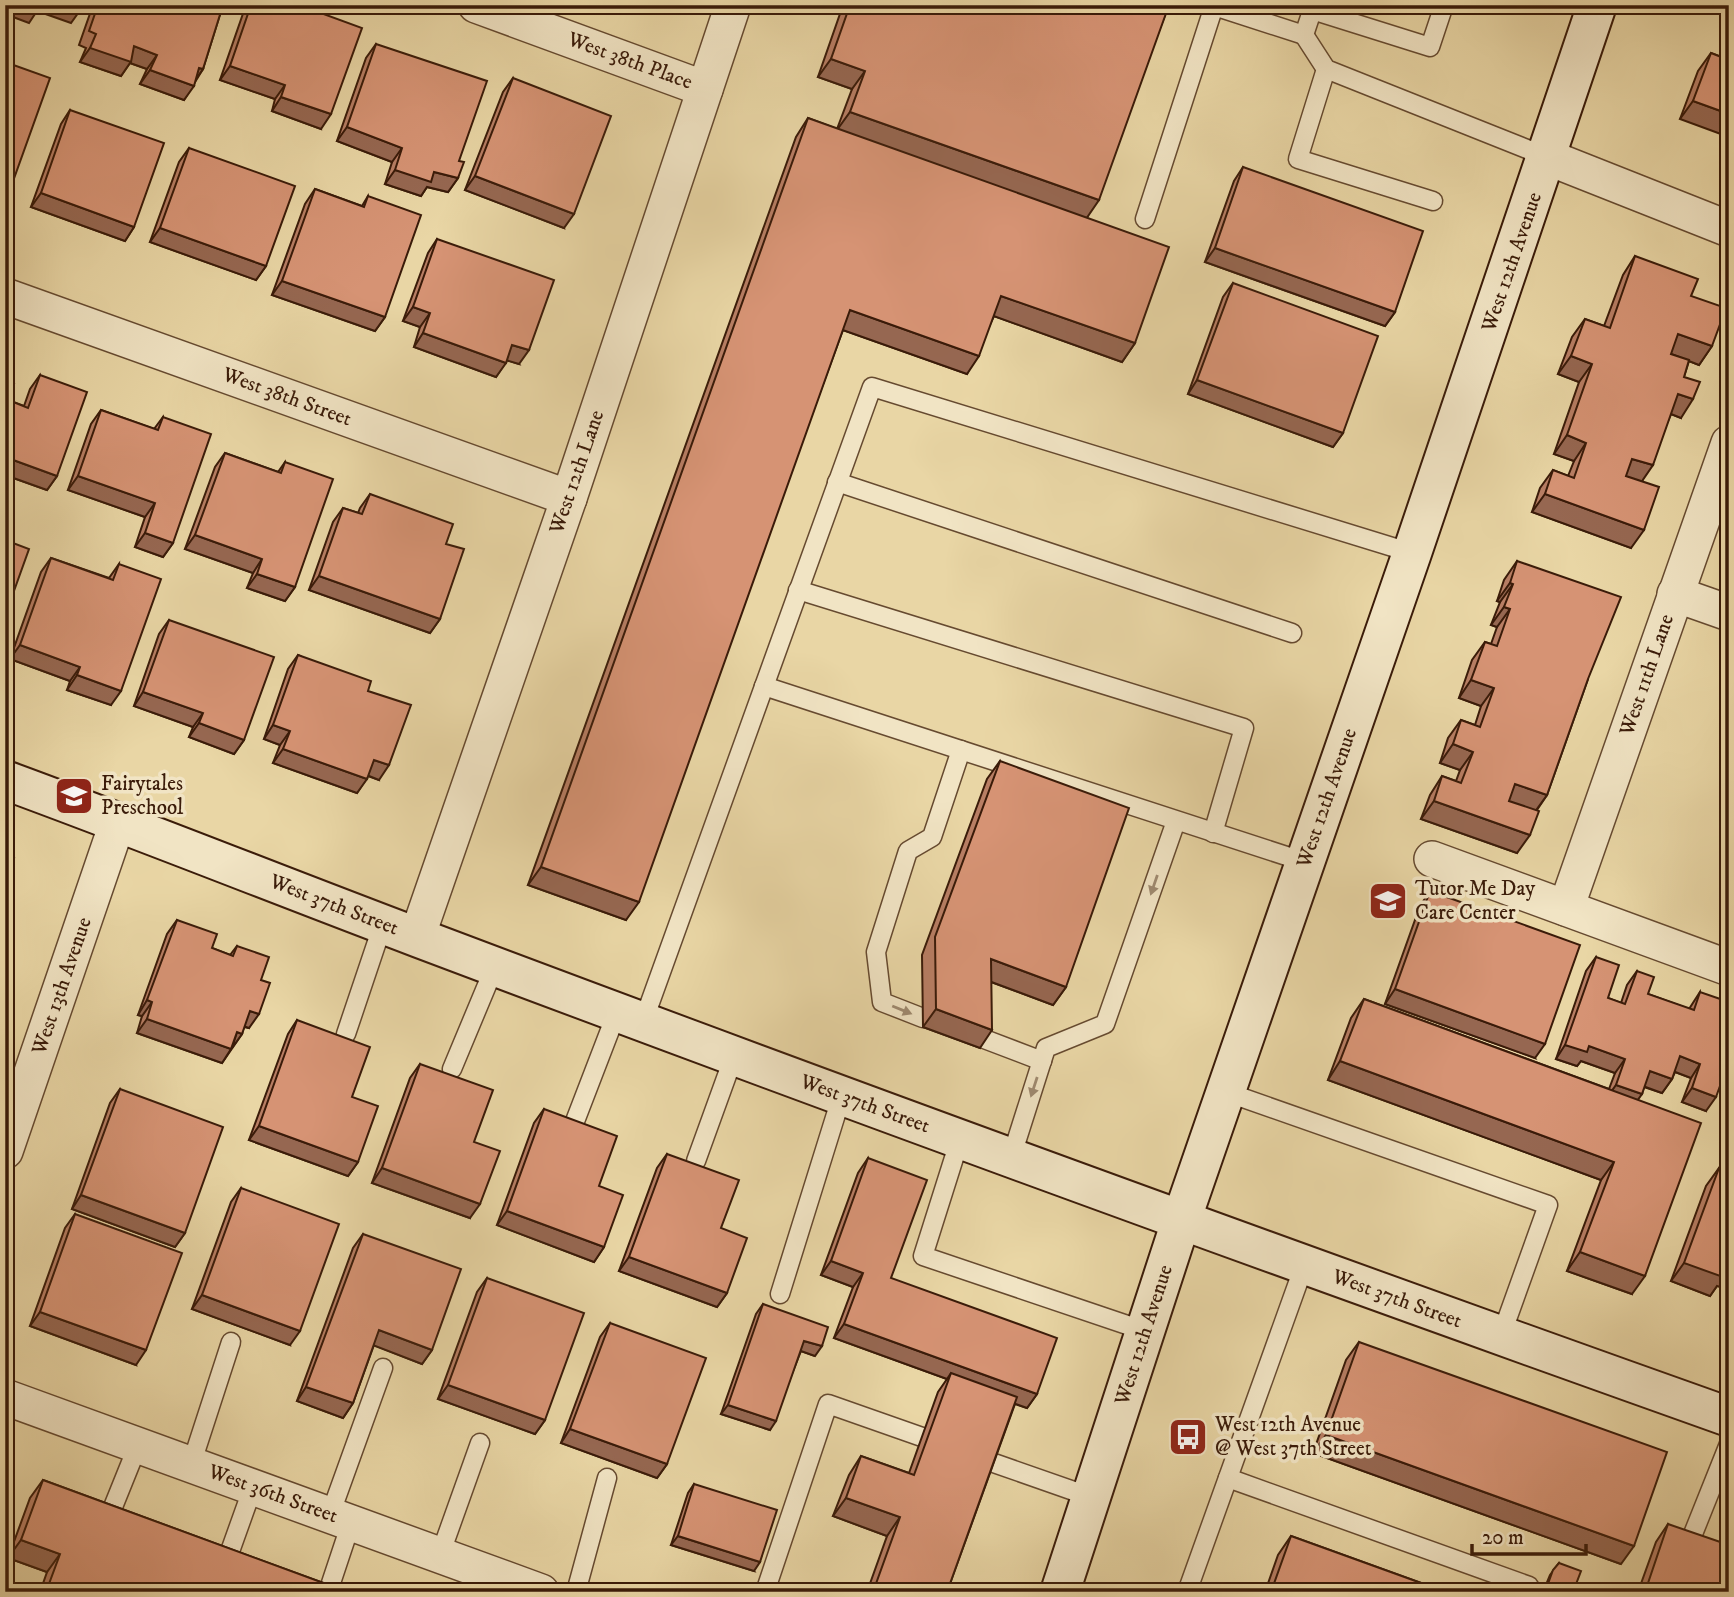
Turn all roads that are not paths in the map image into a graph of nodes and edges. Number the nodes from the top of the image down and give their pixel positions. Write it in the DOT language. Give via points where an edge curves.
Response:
graph roads {
  1 [pos="476,5"];
  2 [pos="733,5"];
  3 [pos="1444,5"];
  4 [pos="1597,5"];
  5 [pos="1213,6"];
  6 [pos="1313,8"];
  7 [pos="1304,35"];
  8 [pos="1326,69"];
  9 [pos="705,89"];
  10 [pos="1547,157"];
  11 [pos="1433,201"];
  12 [pos="1145,219"];
  13 [pos="1729,229"];
  14 [pos="5,296"];
  15 [pos="1729,443"];
  16 [pos="837,482"];
  17 [pos="569,498"];
  18 [pos="1412,553"];
  19 [pos="799,590"];
  20 [pos="1675,594"];
  21 [pos="1729,613"];
  22 [pos="1292,633"];
  23 [pos="764,686"];
  24 [pos="961,750"];
  25 [pos="5,780"];
  26 [pos="118,821"];
  27 [pos="1176,821"];
  28 [pos="1213,833"];
  29 [pos="1432,859"];
  30 [pos="1305,862"];
  31 [pos="1566,908"];
  32 [pos="400,931"];
  33 [pos="495,966"];
  34 [pos="1729,968"];
  35 [pos="630,1017"];
  36 [pos="923,1018"];
  37 [pos="346,1034"];
  38 [pos="979,1037"];
  39 [pos="734,1056"];
  40 [pos="1042,1061"];
  41 [pos="452,1069"];
  42 [pos="1226,1092"];
  43 [pos="842,1096"];
  44 [pos="572,1129"];
  45 [pos="960,1139"];
  46 [pos="5,1152"];
  47 [pos="1011,1158"];
  48 [pos="696,1161"];
  49 [pos="1181,1222"];
  50 [pos="1304,1265"];
  51 [pos="780,1294"];
  52 [pos="1145,1331"];
  53 [pos="1501,1336"];
  54 [pos="231,1342"];
  55 [pos="383,1368"];
  56 [pos="5,1397"];
  57 [pos="1729,1418"];
  58 [pos="922,1437"];
  59 [pos="480,1443"];
  60 [pos="1729,1444"];
  61 [pos="138,1445"];
  62 [pos="988,1461"];
  63 [pos="191,1465"];
  64 [pos="607,1478"];
  65 [pos="1228,1478"];
  66 [pos="253,1487"];
  67 [pos="1091,1497"];
  68 [pos="113,1507"];
  69 [pos="341,1519"];
  70 [pos="1693,1534"];
  71 [pos="228,1557"];
  72 [pos="454,1570"];
  73 [pos="1529,1586"];
  74 [pos="328,1592"];
  75 [pos="541,1592"];
  76 [pos="576,1592"];
  77 [pos="765,1592"];
  78 [pos="1060,1592"];
  79 [pos="1187,1592"];
  1 -- 9 [label="street, West 38th Place"];
  2 -- 9 [label="street, West 12th Lane"];
  3 -- 6 [label="lane" via="1430,47"];
  4 -- 10 [label="street, West 12th Avenue"];
  5 -- 7 [label="lane"];
  5 -- 12 [label="lane"];
  6 -- 7 [label="lane"];
  7 -- 8 [label="lane"];
  8 -- 10 [label="lane"];
  8 -- 11 [label="lane" via="1298,159"];
  9 -- 17 [label="street, West 12th Lane"];
  10 -- 13 [label="street"];
  10 -- 18 [label="street, West 12th Avenue"];
  14 -- 17 [label="street, West 38th Street"];
  15 -- 20 [label="street, West 11th Lane"];
  16 -- 18 [label="lane" via="872,387"];
  16 -- 19 [label="lane"];
  16 -- 22 [label="lane"];
  17 -- 32 [label="street, West 12th Lane"];
  18 -- 30 [label="street, West 12th Avenue"];
  19 -- 23 [label="lane"];
  19 -- 28 [label="lane" via="1244,729"];
  20 -- 21 [label="street"];
  20 -- 31 [label="street, West 11th Lane"];
  23 -- 24 [label="lane"];
  23 -- 35 [label="lane"];
  24 -- 27 [label="lane"];
  24 -- 36 [label="lane, one-way" via="932,837 908,851 876,952 883,1002"];
  25 -- 26 [label="street, West 37th Street"];
  26 -- 32 [label="street, West 37th Street"];
  26 -- 46 [label="street, West 13th Avenue"];
  27 -- 28 [label="lane"];
  27 -- 40 [label="lane, one-way" via="1105,1024 1046,1048"];
  28 -- 30 [label="lane"];
  29 -- 31 [label="street"];
  30 -- 42 [label="street, West 12th Avenue"];
  31 -- 34 [label="street"];
  32 -- 33 [label="street, West 37th Street"];
  32 -- 37 [label="lane"];
  33 -- 35 [label="street, West 37th Street"];
  33 -- 41 [label="lane"];
  35 -- 39 [label="street, West 37th Street"];
  35 -- 44 [label="lane"];
  38 -- 40 [label="lane"];
  39 -- 43 [label="street, West 37th Street"];
  39 -- 48 [label="lane"];
  40 -- 47 [label="lane, one-way"];
  42 -- 49 [label="street, West 12th Avenue"];
  42 -- 53 [label="lane" via="1548,1205"];
  43 -- 45 [label="street, West 37th Street"];
  43 -- 51 [label="lane"];
  45 -- 47 [label="street, West 37th Street"];
  45 -- 52 [label="lane" via="923,1256"];
  47 -- 49 [label="street, West 37th Street"];
  49 -- 50 [label="street, West 37th Street"];
  49 -- 52 [label="street, West 12th Avenue"];
  50 -- 53 [label="street, West 37th Street"];
  50 -- 65 [label="lane"];
  52 -- 67 [label="street, West 12th Avenue"];
  53 -- 57 [label="street, West 37th Street"];
  54 -- 63 [label="lane"];
  55 -- 69 [label="lane"];
  56 -- 61 [label="street, West 36th Street"];
  58 -- 77 [label="lane" via="828,1404"];
  59 -- 72 [label="lane"];
  60 -- 70 [label="lane"];
  61 -- 63 [label="street, West 36th Street"];
  61 -- 68 [label="lane"];
  62 -- 67 [label="lane"];
  63 -- 66 [label="street, West 36th Street"];
  64 -- 76 [label="lane"];
  65 -- 73 [label="lane"];
  65 -- 79 [label="lane"];
  66 -- 69 [label="street, West 36th Street"];
  66 -- 71 [label="lane"];
  67 -- 78 [label="street, West 12th Avenue"];
  69 -- 72 [label="street, West 36th Street"];
  69 -- 74 [label="lane"];
  72 -- 75 [label="street, West 36th Street"];
}
